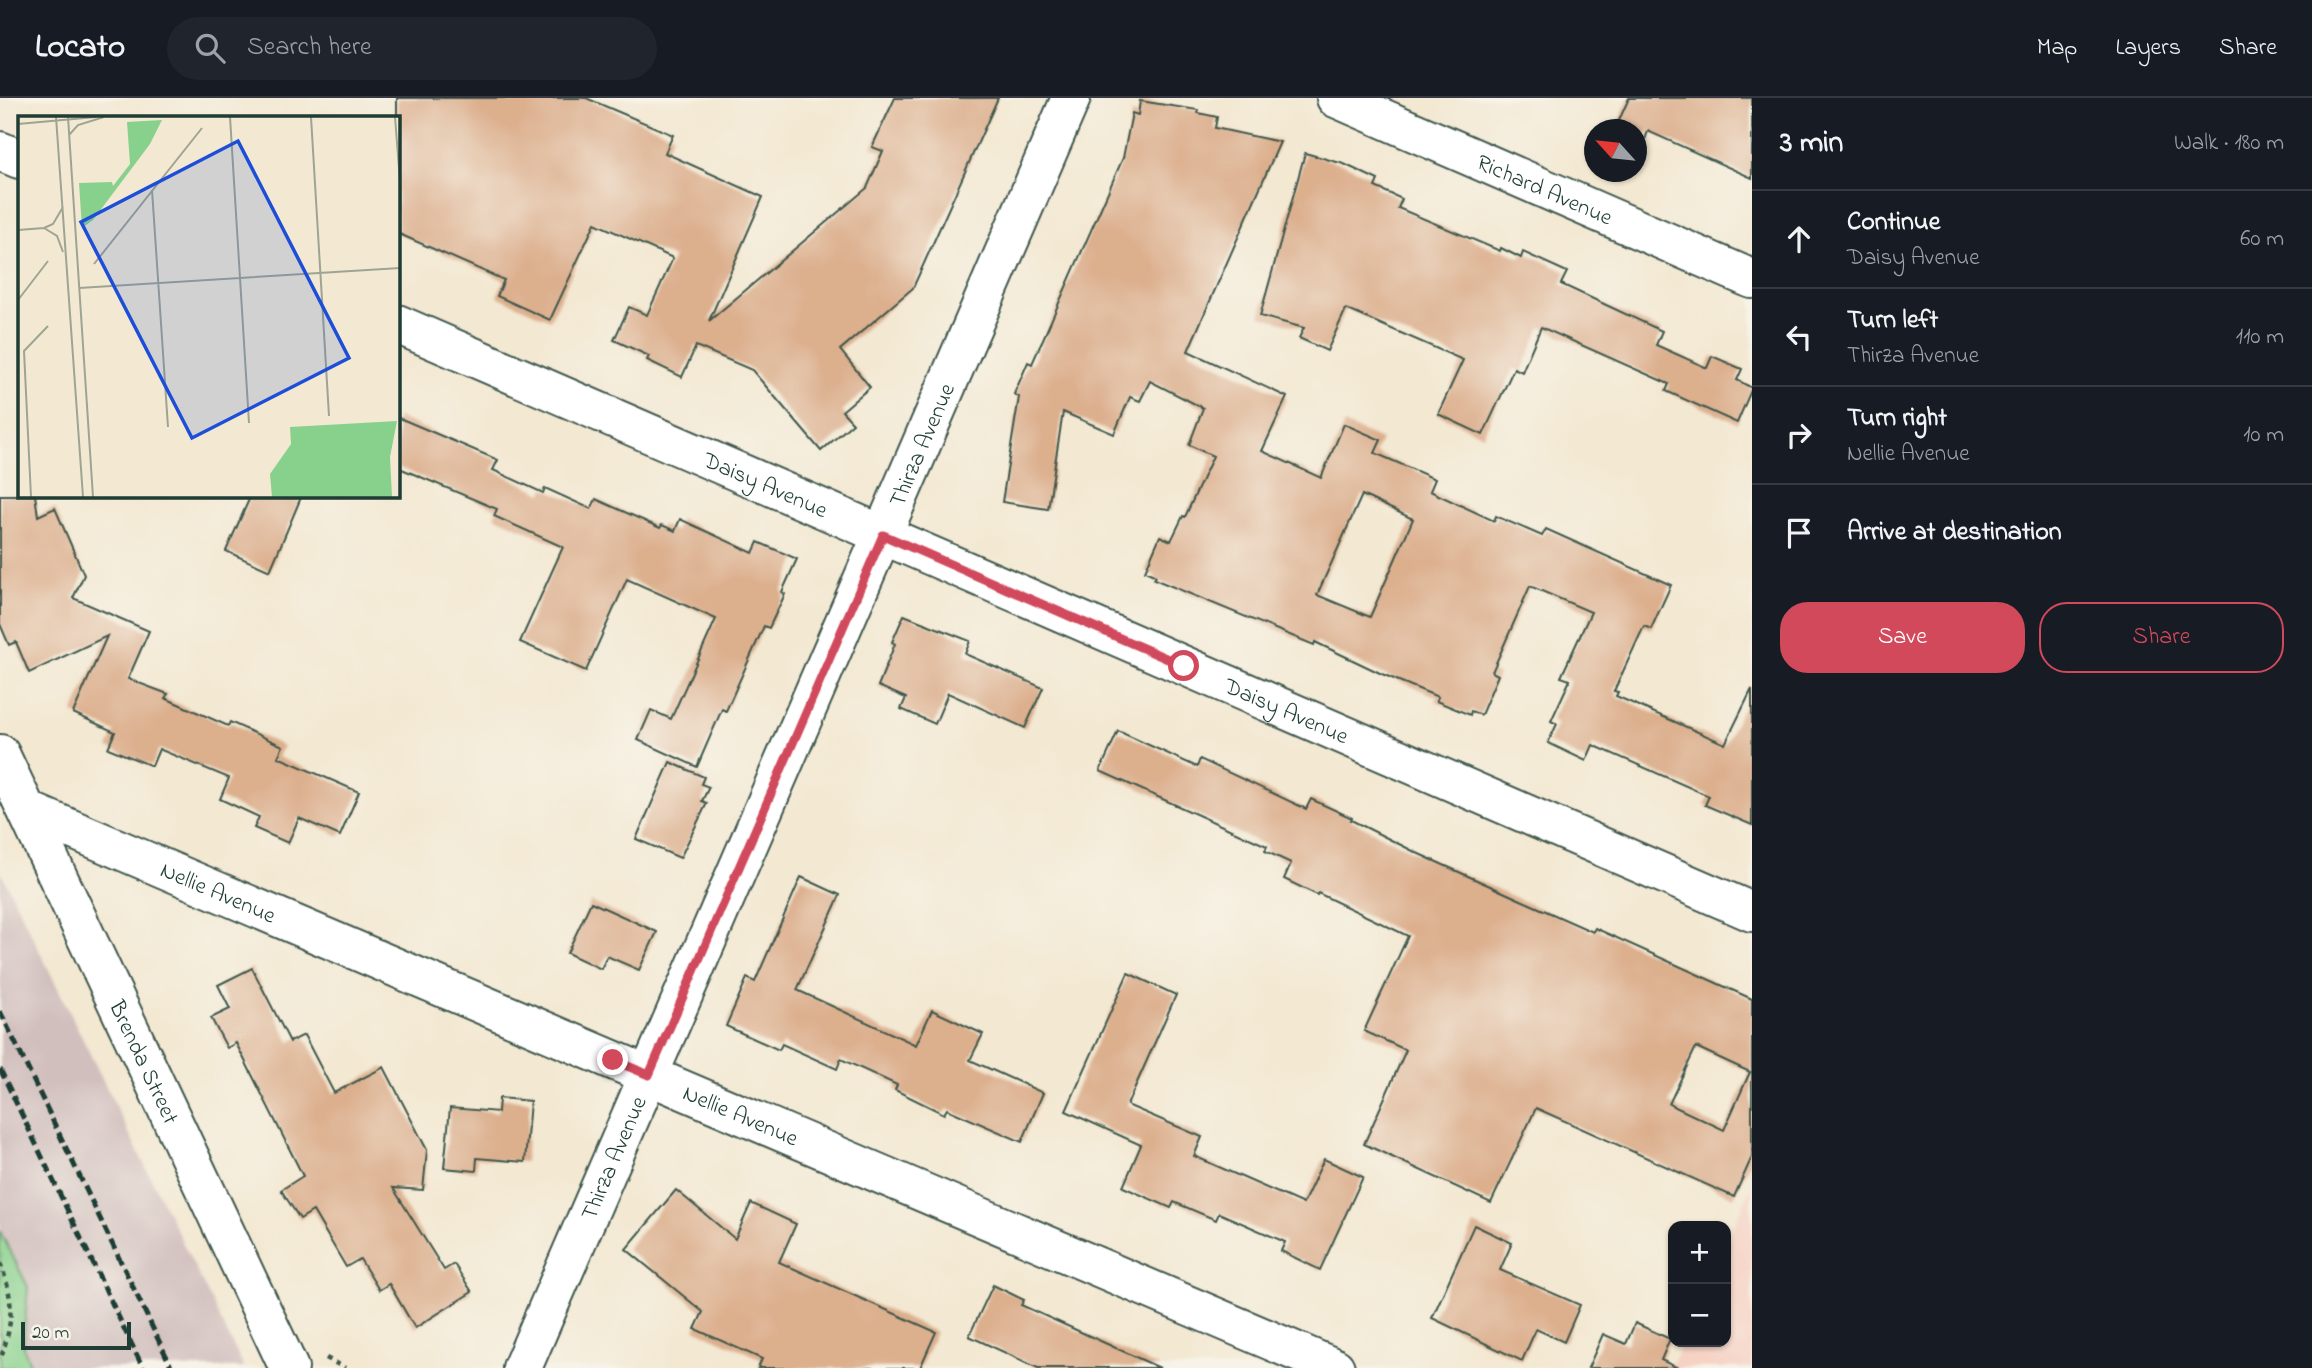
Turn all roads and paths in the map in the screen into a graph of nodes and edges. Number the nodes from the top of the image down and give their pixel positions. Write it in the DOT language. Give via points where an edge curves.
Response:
graph roads {
  1 [pos="1071,98"];
  2 [pos="1336,98"];
  3 [pos="0,151"];
  4 [pos="18,159"];
  5 [pos="1752,279"];
  6 [pos="399,325"];
  7 [pos="883,535"];
  8 [pos="0,754"];
  9 [pos="29,811"];
  10 [pos="1752,912"];
  11 [pos="649,1075"];
  12 [pos="0,1263"];
  13 [pos="0,1360"];
  14 [pos="289,1368"];
  15 [pos="522,1368"];
  16 [pos="1335,1368"];
  1 -- 7 [label="street, Thirza Avenue"];
  2 -- 5 [label="street, Richard Avenue"];
  3 -- 4 [label="street"];
  6 -- 7 [label="street, Daisy Avenue"];
  7 -- 10 [label="street, Daisy Avenue"];
  7 -- 11 [label="street, Thirza Avenue"];
  8 -- 9 [label="street, Brenda Street"];
  9 -- 11 [label="street, Nellie Avenue"];
  9 -- 14 [label="street, Brenda Street"];
  11 -- 15 [label="street, Thirza Avenue"];
  11 -- 16 [label="street, Nellie Avenue"];
  12 -- 13 [label="path" via="10,1309 9,1334"];
}
